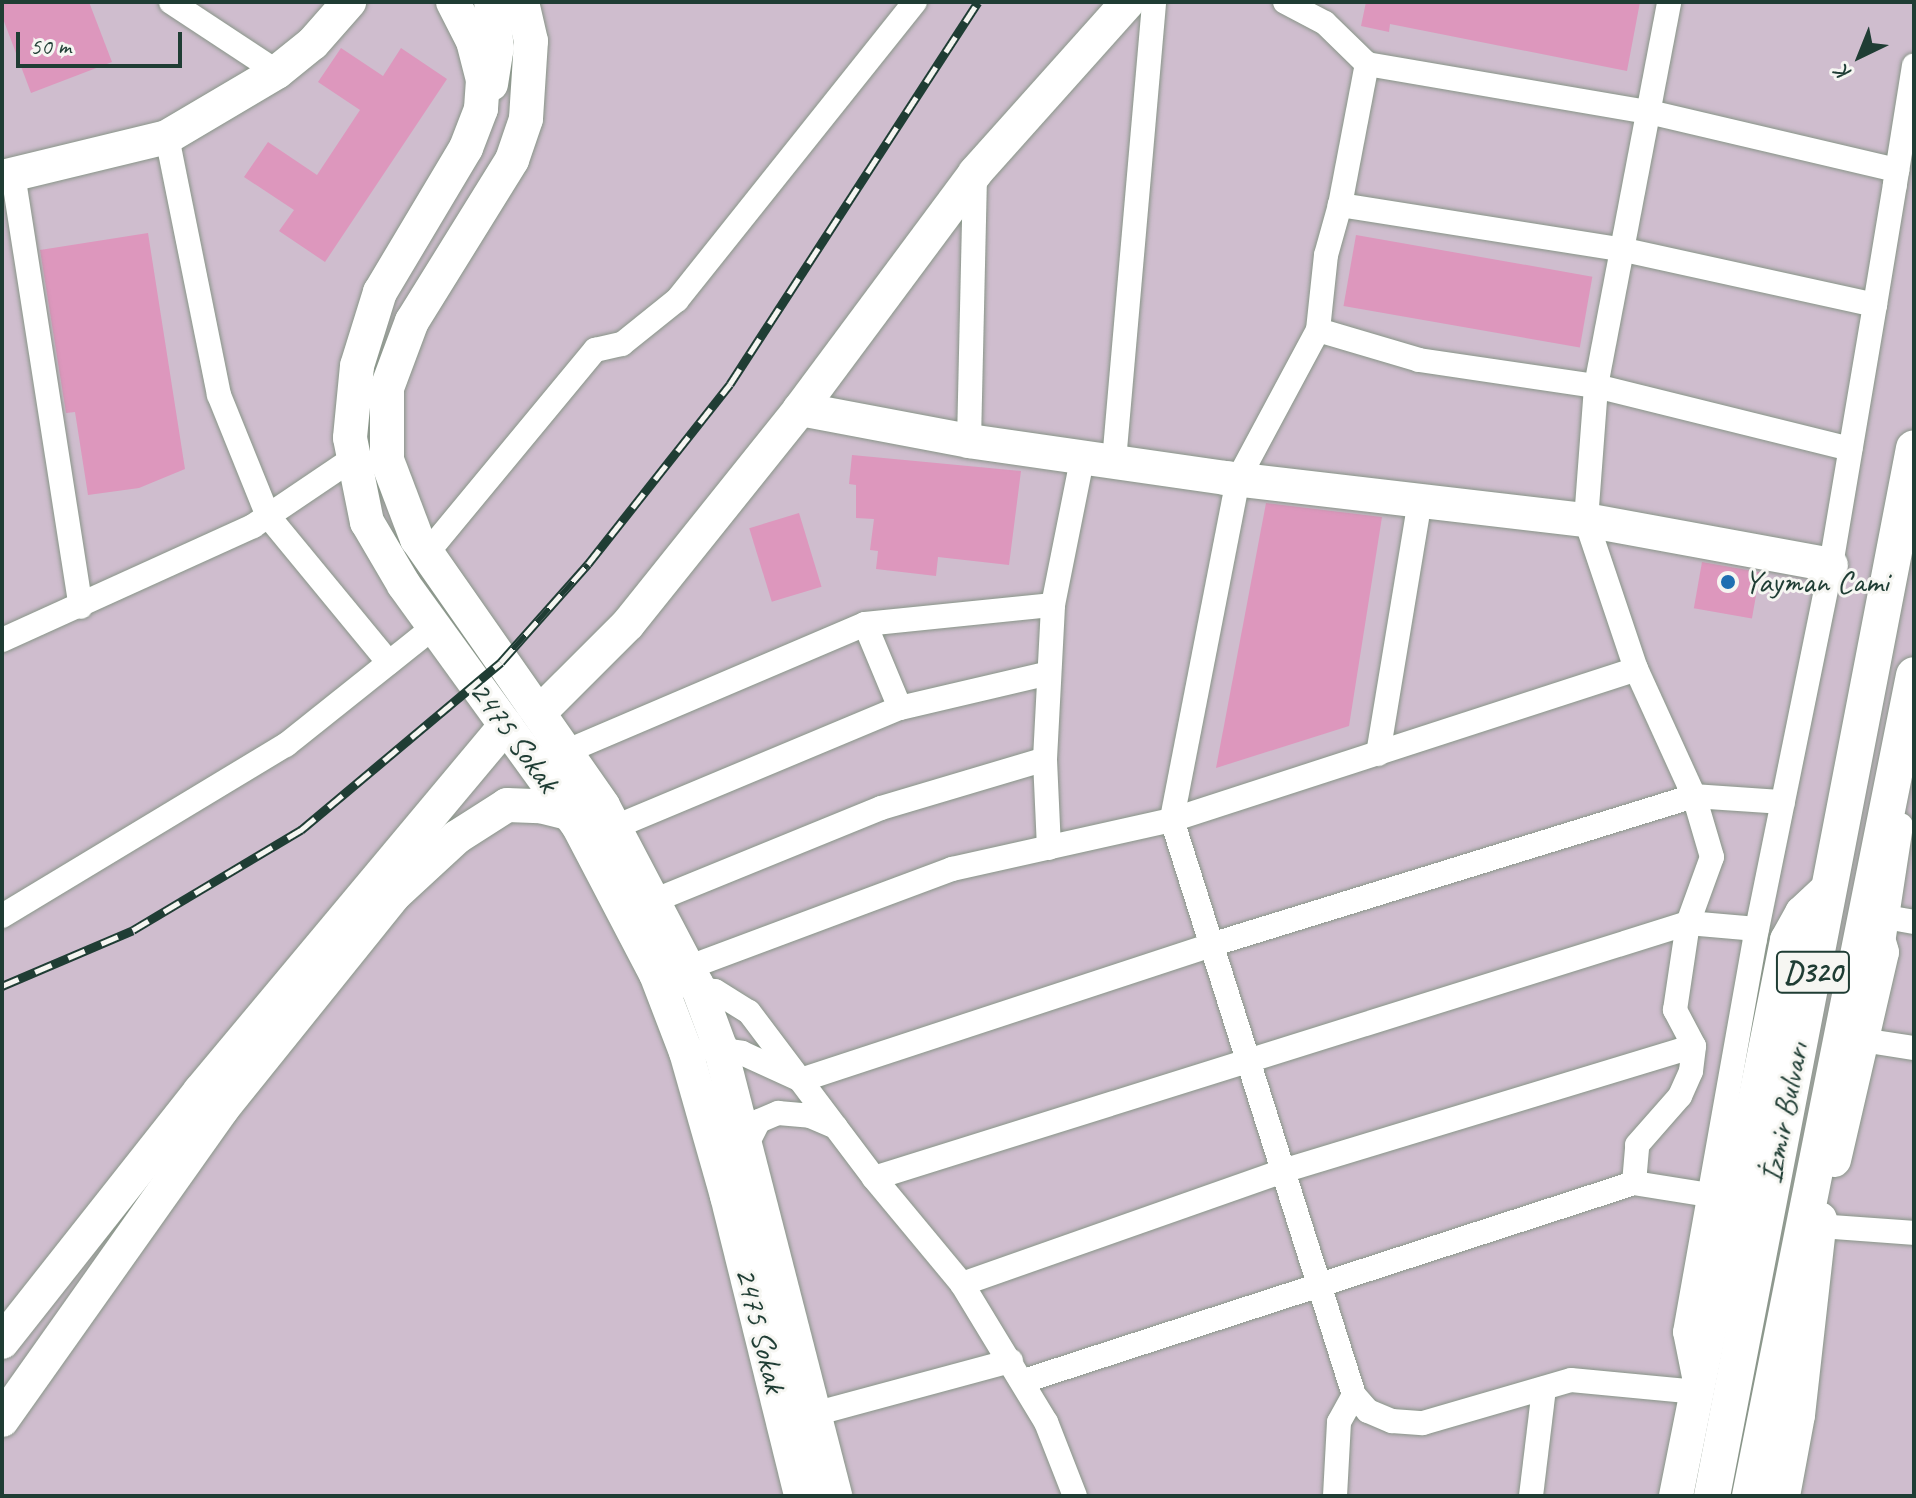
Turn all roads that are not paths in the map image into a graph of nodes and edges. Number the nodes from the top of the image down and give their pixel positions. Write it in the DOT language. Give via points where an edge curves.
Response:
graph roads {
  1 [pos="171,2"];
  2 [pos="349,2"];
  3 [pos="453,2"];
  4 [pos="491,2"];
  5 [pos="522,2"];
  6 [pos="915,2"];
  7 [pos="1128,2"];
  8 [pos="1154,2"];
  9 [pos="1285,2"];
  10 [pos="1669,2"];
  11 [pos="1367,64"];
  12 [pos="1914,66"];
  13 [pos="277,72"];
  14 [pos="481,109"];
  15 [pos="1649,112"];
  16 [pos="167,137"];
  17 [pos="1897,170"];
  18 [pos="975,173"];
  19 [pos="7,176"];
  20 [pos="1340,205"];
  21 [pos="1625,250"];
  22 [pos="1875,305"];
  23 [pos="1318,330"];
  24 [pos="1596,386"];
  25 [pos="800,409"];
  26 [pos="969,441"];
  27 [pos="1914,448"];
  28 [pos="1850,449"];
  29 [pos="354,458"];
  30 [pos="1099,458"];
  31 [pos="1238,479"];
  32 [pos="1420,500"];
  33 [pos="268,516"];
  34 [pos="1586,520"];
  35 [pos="427,553"];
  36 [pos="1831,565"];
  37 [pos="1053,605"];
  38 [pos="81,607"];
  39 [pos="865,624"];
  40 [pos="434,627"];
  41 [pos="2,640"];
  42 [pos="389,663"];
  43 [pos="1636,669"];
  44 [pos="1049,673"];
  45 [pos="1914,675"];
  46 [pos="900,708"];
  47 [pos="539,713"];
  48 [pos="506,725"];
  49 [pos="565,752"];
  50 [pos="1378,754"];
  51 [pos="1914,756"];
  52 [pos="1045,759"];
  53 [pos="1911,780"];
  54 [pos="1694,796"];
  55 [pos="1783,802"];
  56 [pos="571,814"];
  57 [pos="1172,820"];
  58 [pos="615,827"];
  59 [pos="1049,848"];
  60 [pos="1829,888"];
  61 [pos="653,901"];
  62 [pos="1877,911"];
  63 [pos="2,916"];
  64 [pos="1914,922"];
  65 [pos="1688,923"];
  66 [pos="1757,929"];
  67 [pos="1214,944"];
  68 [pos="683,983"];
  69 [pos="1862,1040"];
  70 [pos="1694,1046"];
  71 [pos="720,1047"];
  72 [pos="1914,1048"];
  73 [pos="686,1052"];
  74 [pos="1251,1058"];
  75 [pos="801,1080"];
  76 [pos="836,1127"];
  77 [pos="746,1146"];
  78 [pos="1286,1170"];
  79 [pos="874,1178"];
  80 [pos="1634,1183"];
  81 [pos="1709,1195"];
  82 [pos="1819,1226"];
  83 [pos="1914,1233"];
  84 [pos="962,1284"];
  85 [pos="1324,1286"];
  86 [pos="2,1342"];
  87 [pos="1018,1371"];
  88 [pos="1544,1389"];
  89 [pos="1697,1392"];
  90 [pos="1354,1395"];
  91 [pos="814,1414"];
  92 [pos="2,1420"];
  93 [pos="801,1496"];
  94 [pos="835,1496"];
  95 [pos="1075,1496"];
  96 [pos="1335,1496"];
  97 [pos="1531,1496"];
  98 [pos="1676,1496"];
  99 [pos="1712,1496"];
  100 [pos="1750,1496"];
  101 [pos="1783,1496"];
  1 -- 13 [label="street"];
  2 -- 13 [label="main road" via="313,43"];
  3 -- 14 [label="main road, 2475 Sokak" via="473,41 483,80"];
  4 -- 14 [label="main road" via="497,48"];
  5 -- 35 [label="main road, 2475 Sokak" via="531,76 517,147 412,321 387,388 387,460"];
  6 -- 35 [label="street" via="677,300 622,344 595,350"];
  7 -- 18 [label="main road"];
  8 -- 30 [label="street"];
  9 -- 11 [label="street" via="1325,23"];
  10 -- 15 [label="street"];
  11 -- 15 [label="street"];
  11 -- 20 [label="street"];
  12 -- 17 [label="street"];
  13 -- 16 [label="main road"];
  14 -- 29 [label="main road, 2475 Sokak" via="466,148 380,292 357,366 350,438"];
  15 -- 17 [label="street"];
  15 -- 21 [label="street"];
  16 -- 19 [label="main road"];
  16 -- 33 [label="street" via="219,395"];
  17 -- 22 [label="street"];
  18 -- 25 [label="main road"];
  18 -- 26 [label="street"];
  19 -- 38 [label="street"];
  20 -- 21 [label="street"];
  20 -- 23 [label="street" via="1326,255"];
  21 -- 22 [label="street"];
  21 -- 24 [label="street"];
  22 -- 28 [label="street"];
  23 -- 24 [label="street" via="1419,360"];
  23 -- 31 [label="street"];
  24 -- 28 [label="street"];
  24 -- 34 [label="street"];
  25 -- 26 [label="main road"];
  25 -- 47 [label="main road" via="628,624"];
  26 -- 30 [label="main road"];
  27 -- 60 [label="main road, İzmir Bulvarı / D320"];
  28 -- 36 [label="street"];
  29 -- 33 [label="street"];
  29 -- 40 [label="main road, 2475 Sokak" via="367,522"];
  30 -- 31 [label="main road"];
  30 -- 37 [label="street"];
  31 -- 32 [label="main road"];
  31 -- 57 [label="street"];
  32 -- 34 [label="main road"];
  32 -- 50 [label="street"];
  33 -- 38 [label="street"];
  33 -- 42 [label="street"];
  34 -- 36 [label="main road"];
  34 -- 43 [label="street"];
  35 -- 47 [label="main road, 2475 Sokak"];
  36 -- 55 [label="street"];
  37 -- 39 [label="street"];
  37 -- 44 [label="street"];
  38 -- 41 [label="street"];
  39 -- 46 [label="street"];
  39 -- 49 [label="street"];
  40 -- 42 [label="street"];
  40 -- 48 [label="main road, 2475 Sokak"];
  42 -- 63 [label="street" via="286,745"];
  43 -- 50 [label="street"];
  43 -- 54 [label="street"];
  44 -- 46 [label="street"];
  44 -- 52 [label="street"];
  45 -- 62 [label="main road, İzmir Bulvarı / D320"];
  46 -- 58 [label="street"];
  47 -- 49 [label="main road, 2475 Sokak"];
  48 -- 56 [label="main road, 2475 Sokak"];
  48 -- 86 [label="main road" via="200,1091"];
  49 -- 58 [label="main road, 2475 Sokak"];
  50 -- 57 [label="street"];
  51 -- 53 [label="street"];
  52 -- 59 [label="street"];
  52 -- 61 [label="street" via="881,808"];
  53 -- 62 [label="street"];
  54 -- 55 [label="street"];
  54 -- 65 [label="street" via="1712,857"];
  54 -- 67 [label="street"];
  55 -- 66 [label="street"];
  56 -- 68 [label="main road, 2475 Sokak" via="627,914"];
  56 -- 92 [label="main road" via="507,805 457,837 393,896 222,1109"];
  57 -- 59 [label="street"];
  57 -- 67 [label="street"];
  58 -- 61 [label="main road, 2475 Sokak"];
  59 -- 68 [label="street" via="952,869"];
  60 -- 89 [label="main road" via="1802,913 1787,940"];
  60 -- 99 [label="main road, İzmir Bulvarı / D320"];
  61 -- 68 [label="main road, 2475 Sokak"];
  62 -- 64 [label="street"];
  62 -- 69 [label="main road" via="1882,952"];
  62 -- 100 [label="main road, İzmir Bulvarı / D320"];
  65 -- 66 [label="street"];
  65 -- 70 [label="street" via="1675,1010"];
  65 -- 74 [label="street"];
  66 -- 81 [label="street"];
  67 -- 74 [label="street"];
  67 -- 75 [label="street"];
  68 -- 71 [label="main road, 2475 Sokak"];
  68 -- 73 [label="main road, 2475 Sokak"];
  68 -- 75 [label="street" via="749,1012"];
  69 -- 72 [label="street"];
  69 -- 82 [label="main road"];
  70 -- 78 [label="street"];
  70 -- 80 [label="street" via="1680,1096 1637,1145"];
  71 -- 73 [label="street"];
  71 -- 75 [label="street"];
  71 -- 77 [label="main road, 2475 Sokak"];
  73 -- 93 [label="main road, 2475 Sokak"];
  74 -- 78 [label="street"];
  74 -- 79 [label="street"];
  75 -- 76 [label="street"];
  76 -- 77 [label="street" via="810,1116 778,1113 759,1121"];
  76 -- 79 [label="street"];
  77 -- 91 [label="main road, 2475 Sokak"];
  78 -- 84 [label="street"];
  78 -- 85 [label="street"];
  79 -- 84 [label="street"];
  80 -- 81 [label="street"];
  80 -- 85 [label="street"];
  81 -- 89 [label="street" via="1685,1332"];
  82 -- 83 [label="street"];
  82 -- 101 [label="main road" via="1798,1415"];
  84 -- 87 [label="street"];
  85 -- 87 [label="street"];
  85 -- 90 [label="street"];
  87 -- 91 [label="street"];
  87 -- 95 [label="street"];
  88 -- 89 [label="street" via="1571,1380"];
  88 -- 90 [label="street" via="1423,1423 1392,1421 1368,1411"];
  88 -- 97 [label="street"];
  89 -- 98 [label="main road"];
  90 -- 96 [label="street" via="1339,1422"];
  91 -- 94 [label="main road, 2475 Sokak"];
}
